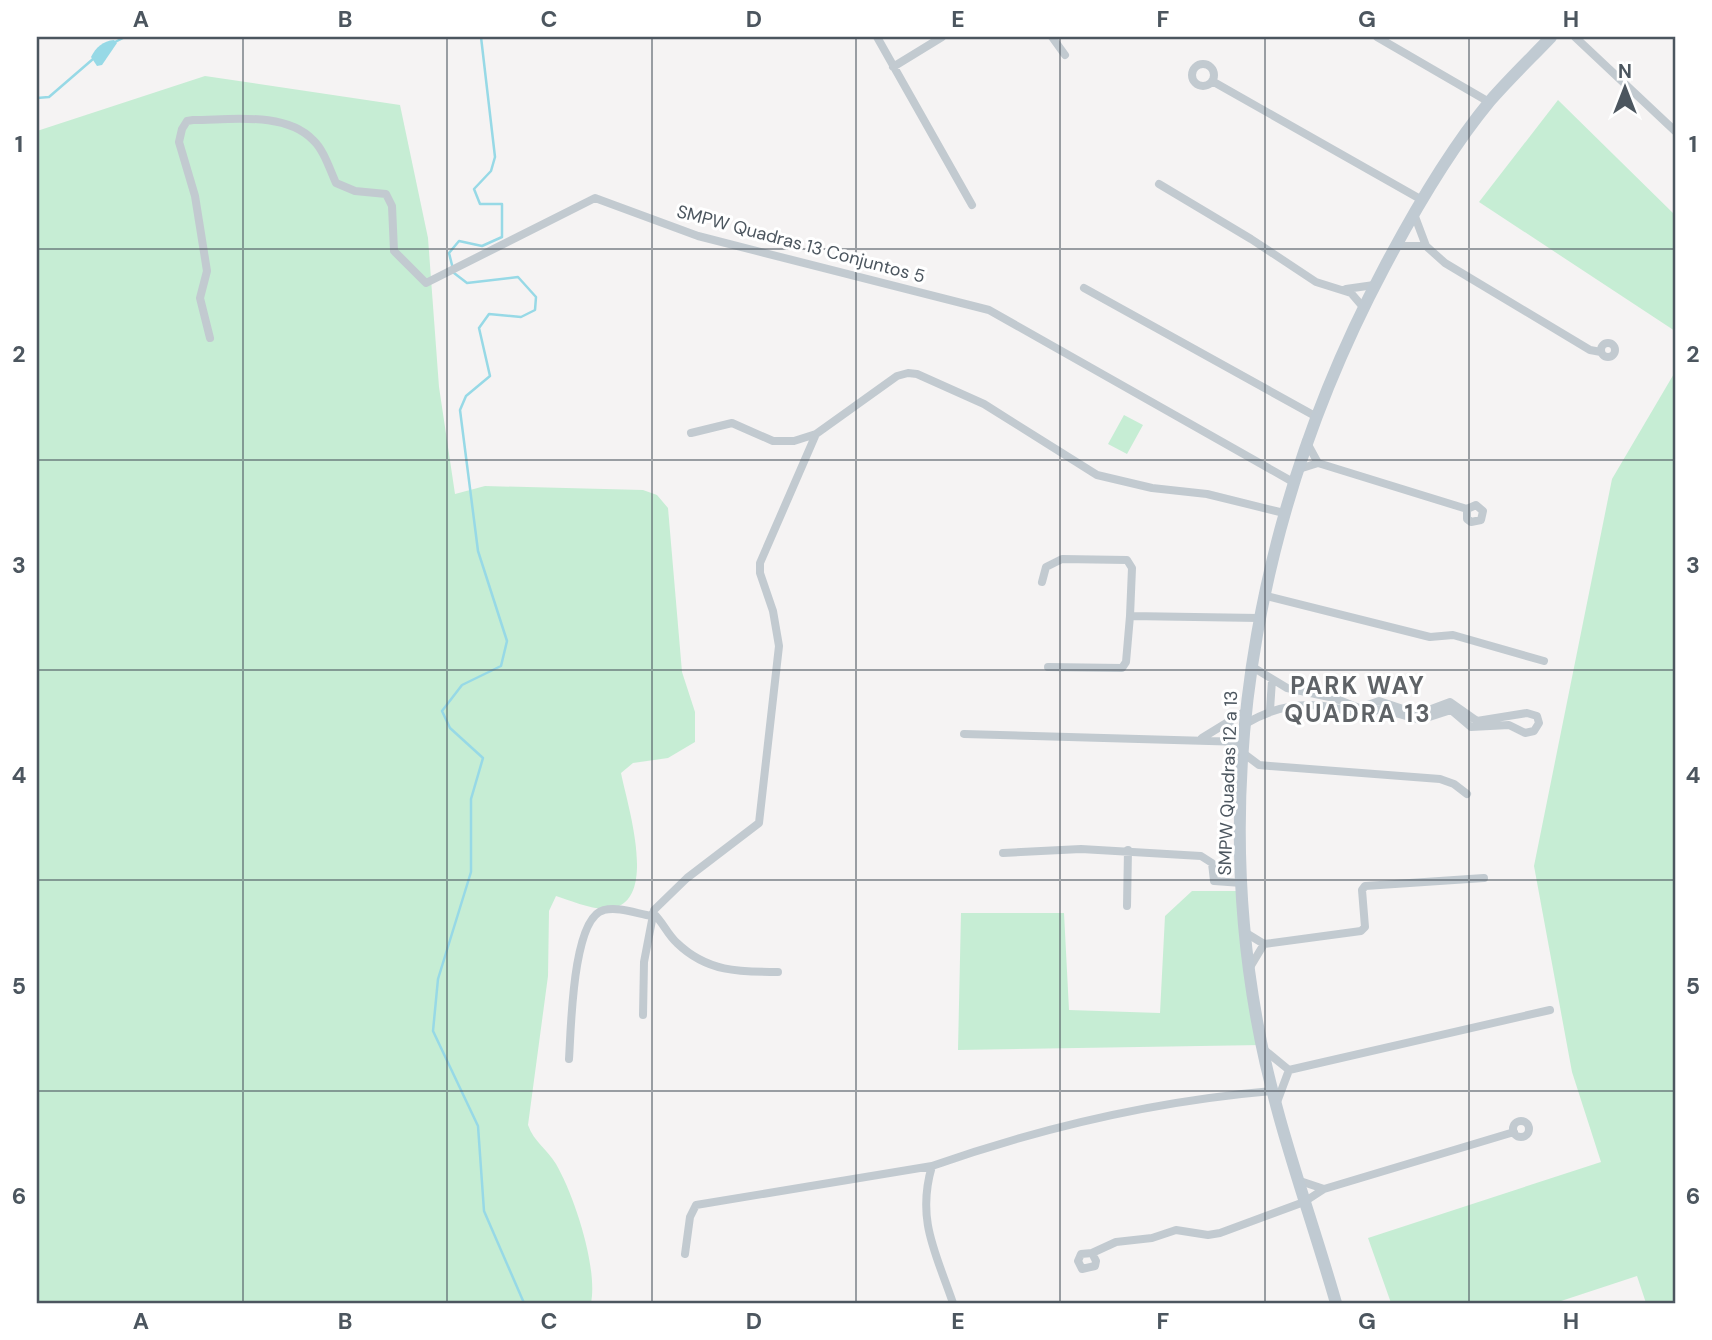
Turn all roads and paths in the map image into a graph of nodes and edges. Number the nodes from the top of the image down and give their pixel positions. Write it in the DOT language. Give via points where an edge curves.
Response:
graph roads {
  1 [pos="877,37"];
  2 [pos="942,37"];
  3 [pos="1052,37"];
  4 [pos="1377,37"];
  5 [pos="1551,37"];
  6 [pos="1575,37"];
  7 [pos="1065,55"];
  8 [pos="893,67"];
  9 [pos="1212,81"];
  10 [pos="1489,102"];
  11 [pos="1675,131"];
  12 [pos="1159,184"];
  13 [pos="1422,200"];
  14 [pos="972,205"];
  15 [pos="1414,214"];
  16 [pos="1395,246"];
  17 [pos="1426,246"];
  18 [pos="1374,285"];
  19 [pos="1084,288"];
  20 [pos="1343,289"];
  21 [pos="1363,307"];
  22 [pos="209,338"];
  23 [pos="1601,352"];
  24 [pos="1315,416"];
  25 [pos="691,433"];
  26 [pos="816,434"];
  27 [pos="1306,441"];
  28 [pos="1318,463"];
  29 [pos="1294,476"];
  30 [pos="1467,509"];
  31 [pos="1284,513"];
  32 [pos="1042,582"];
  33 [pos="1263,595"];
  34 [pos="1130,616"];
  35 [pos="1259,618"];
  36 [pos="1544,661"];
  37 [pos="1251,666"];
  38 [pos="1048,667"];
  39 [pos="1272,680"];
  40 [pos="1270,710"];
  41 [pos="1245,718"];
  42 [pos="1225,725"];
  43 [pos="964,734"];
  44 [pos="1199,739"];
  45 [pos="1236,744"];
  46 [pos="1259,765"];
  47 [pos="1242,777"];
  48 [pos="1467,794"];
  49 [pos="1128,850"];
  50 [pos="1003,853"];
  51 [pos="1484,878"];
  52 [pos="1242,883"];
  53 [pos="1127,906"];
  54 [pos="653,914"];
  55 [pos="1245,933"];
  56 [pos="1264,944"];
  57 [pos="1249,969"];
  58 [pos="778,972"];
  59 [pos="1550,1010"];
  60 [pos="643,1014"];
  61 [pos="1262,1048"];
  62 [pos="569,1059"];
  63 [pos="1289,1070"];
  64 [pos="1272,1091"];
  65 [pos="1277,1105"];
  66 [pos="1514,1132"];
  67 [pos="933,1166"];
  68 [pos="1297,1180"];
  69 [pos="1324,1189"];
  70 [pos="1304,1202"];
  71 [pos="1093,1253"];
  72 [pos="685,1254"];
  73 [pos="1334,1302"];
  74 [pos="953,1303"];
  1 -- 8 [label="street"];
  2 -- 8 [label="street"];
  3 -- 7 [label="street"];
  4 -- 10 [label="street"];
  5 -- 10 [label="street, SMPW Quadras 12 a 13"];
  6 -- 11 [label="street"];
  8 -- 14 [label="street"];
  9 -- 13 [label="street"];
  10 -- 13 [label="street, SMPW Quadras 12 a 13"];
  12 -- 20 [label="street" via="1316,282"];
  13 -- 15 [label="street, SMPW Quadras 12 a 13"];
  15 -- 16 [label="street, SMPW Quadras 12 a 13"];
  15 -- 17 [label="street"];
  16 -- 17 [label="street"];
  16 -- 18 [label="street, SMPW Quadras 12 a 13"];
  17 -- 23 [label="street" via="1445,263 1590,350"];
  18 -- 20 [label="street"];
  18 -- 21 [label="street, SMPW Quadras 12 a 13"];
  19 -- 24 [label="street"];
  20 -- 21 [label="street"];
  21 -- 24 [label="street, SMPW Quadras 12 a 13"];
  22 -- 29 [label="street, SMPW Quadras 13 Conjuntos 5" via="200,298 207,271 195,196 179,142 182,129 187,121 272,121 294,126 314,141 336,183 386,194 392,206 394,251 426,283 595,198 698,236 989,310"];
  24 -- 27 [label="street, SMPW Quadras 12 a 13"];
  25 -- 26 [label="street" via="732,423 773,441"];
  26 -- 31 [label="street" via="897,376 913,373 984,404 1097,475"];
  26 -- 54 [label="street" via="760,564 779,646 759,822 687,878"];
  27 -- 28 [label="street"];
  27 -- 29 [label="street, SMPW Quadras 12 a 13"];
  28 -- 29 [label="street"];
  28 -- 30 [label="street"];
  29 -- 31 [label="street, SMPW Quadras 12 a 13"];
  31 -- 33 [label="street, SMPW Quadras 12 a 13"];
  32 -- 34 [label="street" via="1046,567 1057,559 1127,560 1132,568"];
  33 -- 35 [label="street, SMPW Quadras 12 a 13"];
  33 -- 36 [label="street" via="1430,637 1453,635"];
  34 -- 35 [label="street"];
  34 -- 38 [label="street" via="1122,668"];
  35 -- 37 [label="street, SMPW Quadras 12 a 13"];
  37 -- 39 [label="street"];
  37 -- 41 [label="street, SMPW Quadras 12 a 13"];
  39 -- 40 [label="street"];
  39 -- 40 [label="street" via="1294,691 1359,708 1379,701 1418,714 1450,702 1478,721 1527,713 1537,716 1539,723 1534,731 1525,733 1509,725 1473,728 1451,710 1420,720 1381,709 1361,716 1340,708 1308,705"];
  40 -- 41 [label="street"];
  41 -- 42 [label="street"];
  41 -- 45 [label="street, SMPW Quadras 12 a 13"];
  42 -- 44 [label="street"];
  42 -- 45 [label="street"];
  43 -- 44 [label="street"];
  44 -- 45 [label="street"];
  45 -- 46 [label="street"];
  45 -- 47 [label="street, SMPW Quadras 12 a 13"];
  46 -- 47 [label="street"];
  46 -- 48 [label="street" via="1440,779"];
  47 -- 52 [label="street, SMPW Quadras 12 a 13"];
  49 -- 50 [label="street"];
  49 -- 52 [label="street" via="1205,857 1212,863 1214,881"];
  49 -- 53 [label="street"];
  51 -- 56 [label="street" via="1365,886 1365,927 1361,931"];
  52 -- 55 [label="street, SMPW Quadras 12 a 13"];
  54 -- 58 [label="street" via="677,944 702,962 730,971"];
  54 -- 60 [label="street" via="644,962"];
  54 -- 62 [label="street" via="606,909 597,912 589,924 579,957"];
  55 -- 56 [label="street"];
  55 -- 57 [label="street, SMPW Quadras 12 a 13"];
  56 -- 57 [label="street"];
  57 -- 61 [label="street, SMPW Quadras 12 a 13"];
  59 -- 63 [label="street"];
  61 -- 63 [label="street"];
  61 -- 64 [label="street, SMPW Quadras 12 a 13"];
  63 -- 65 [label="street"];
  64 -- 65 [label="street, SMPW Quadras 12 a 13"];
  64 -- 67 [label="street" via="1206,1096 1122,1112 1006,1141"];
  65 -- 68 [label="street, SMPW Quadras 12 a 13"];
  66 -- 69 [label="street"];
  67 -- 72 [label="street" via="696,1205"];
  67 -- 74 [label="street" via="924,1213"];
  68 -- 69 [label="street"];
  68 -- 70 [label="street, SMPW Quadras 12 a 13"];
  69 -- 70 [label="street"];
  70 -- 71 [label="street" via="1220,1233 1176,1230 1109,1244"];
  70 -- 73 [label="street, SMPW Quadras 12 a 13"];
}
